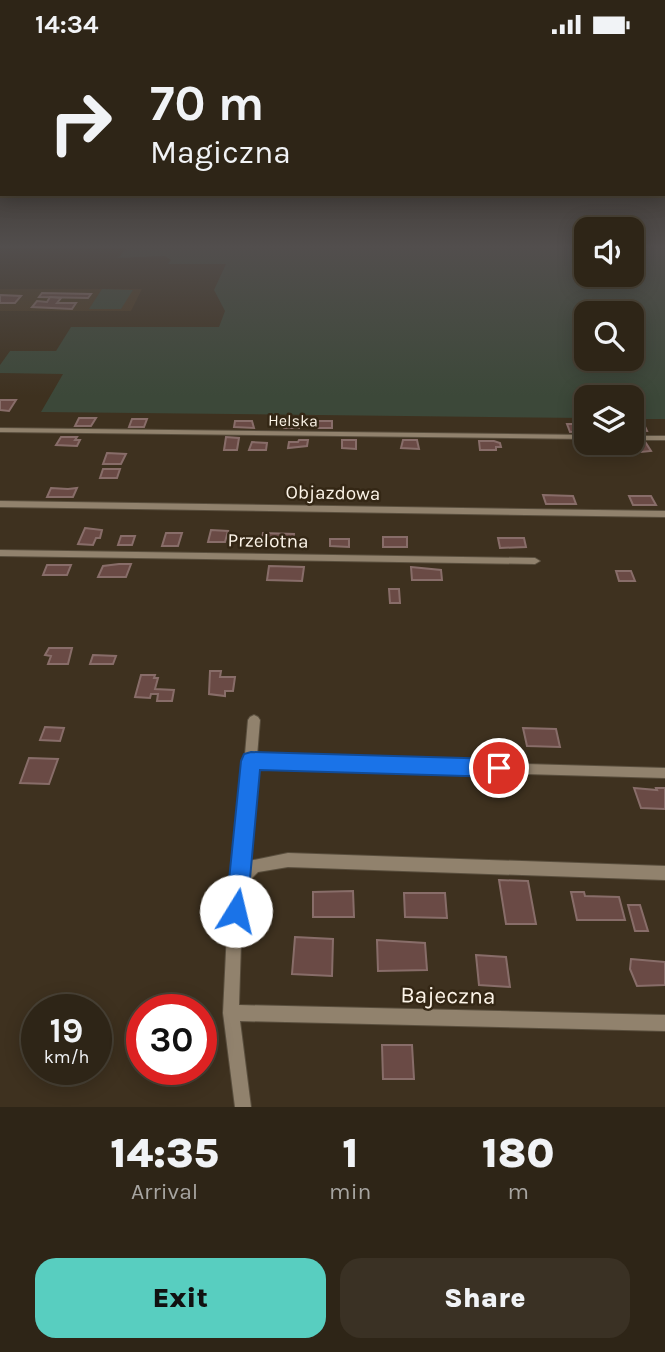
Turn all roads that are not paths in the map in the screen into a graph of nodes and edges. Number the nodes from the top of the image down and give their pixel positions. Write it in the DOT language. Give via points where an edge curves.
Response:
graph roads {
  1 [pos="0,430"];
  2 [pos="574,437"];
  3 [pos="644,437"];
  4 [pos="665,438"];
  5 [pos="0,504"];
  6 [pos="665,514"];
  7 [pos="0,553"];
  8 [pos="535,561"];
  9 [pos="254,720"];
  10 [pos="251,761"];
  11 [pos="665,773"];
  12 [pos="665,873"];
  13 [pos="241,880"];
  14 [pos="231,1013"];
  15 [pos="665,1023"];
  16 [pos="243,1107"];
  1 -- 2 [label="street, Helska"];
  3 -- 4 [label="street"];
  5 -- 6 [label="street, Objazdowa"];
  7 -- 8 [label="street, Przelotna"];
  9 -- 10 [label="street"];
  10 -- 11 [label="street"];
  10 -- 13 [label="street"];
  12 -- 13 [label="street" via="288,860 254,866"];
  13 -- 14 [label="street"];
  14 -- 15 [label="street, Bajeczna"];
  14 -- 16 [label="street"];
}
